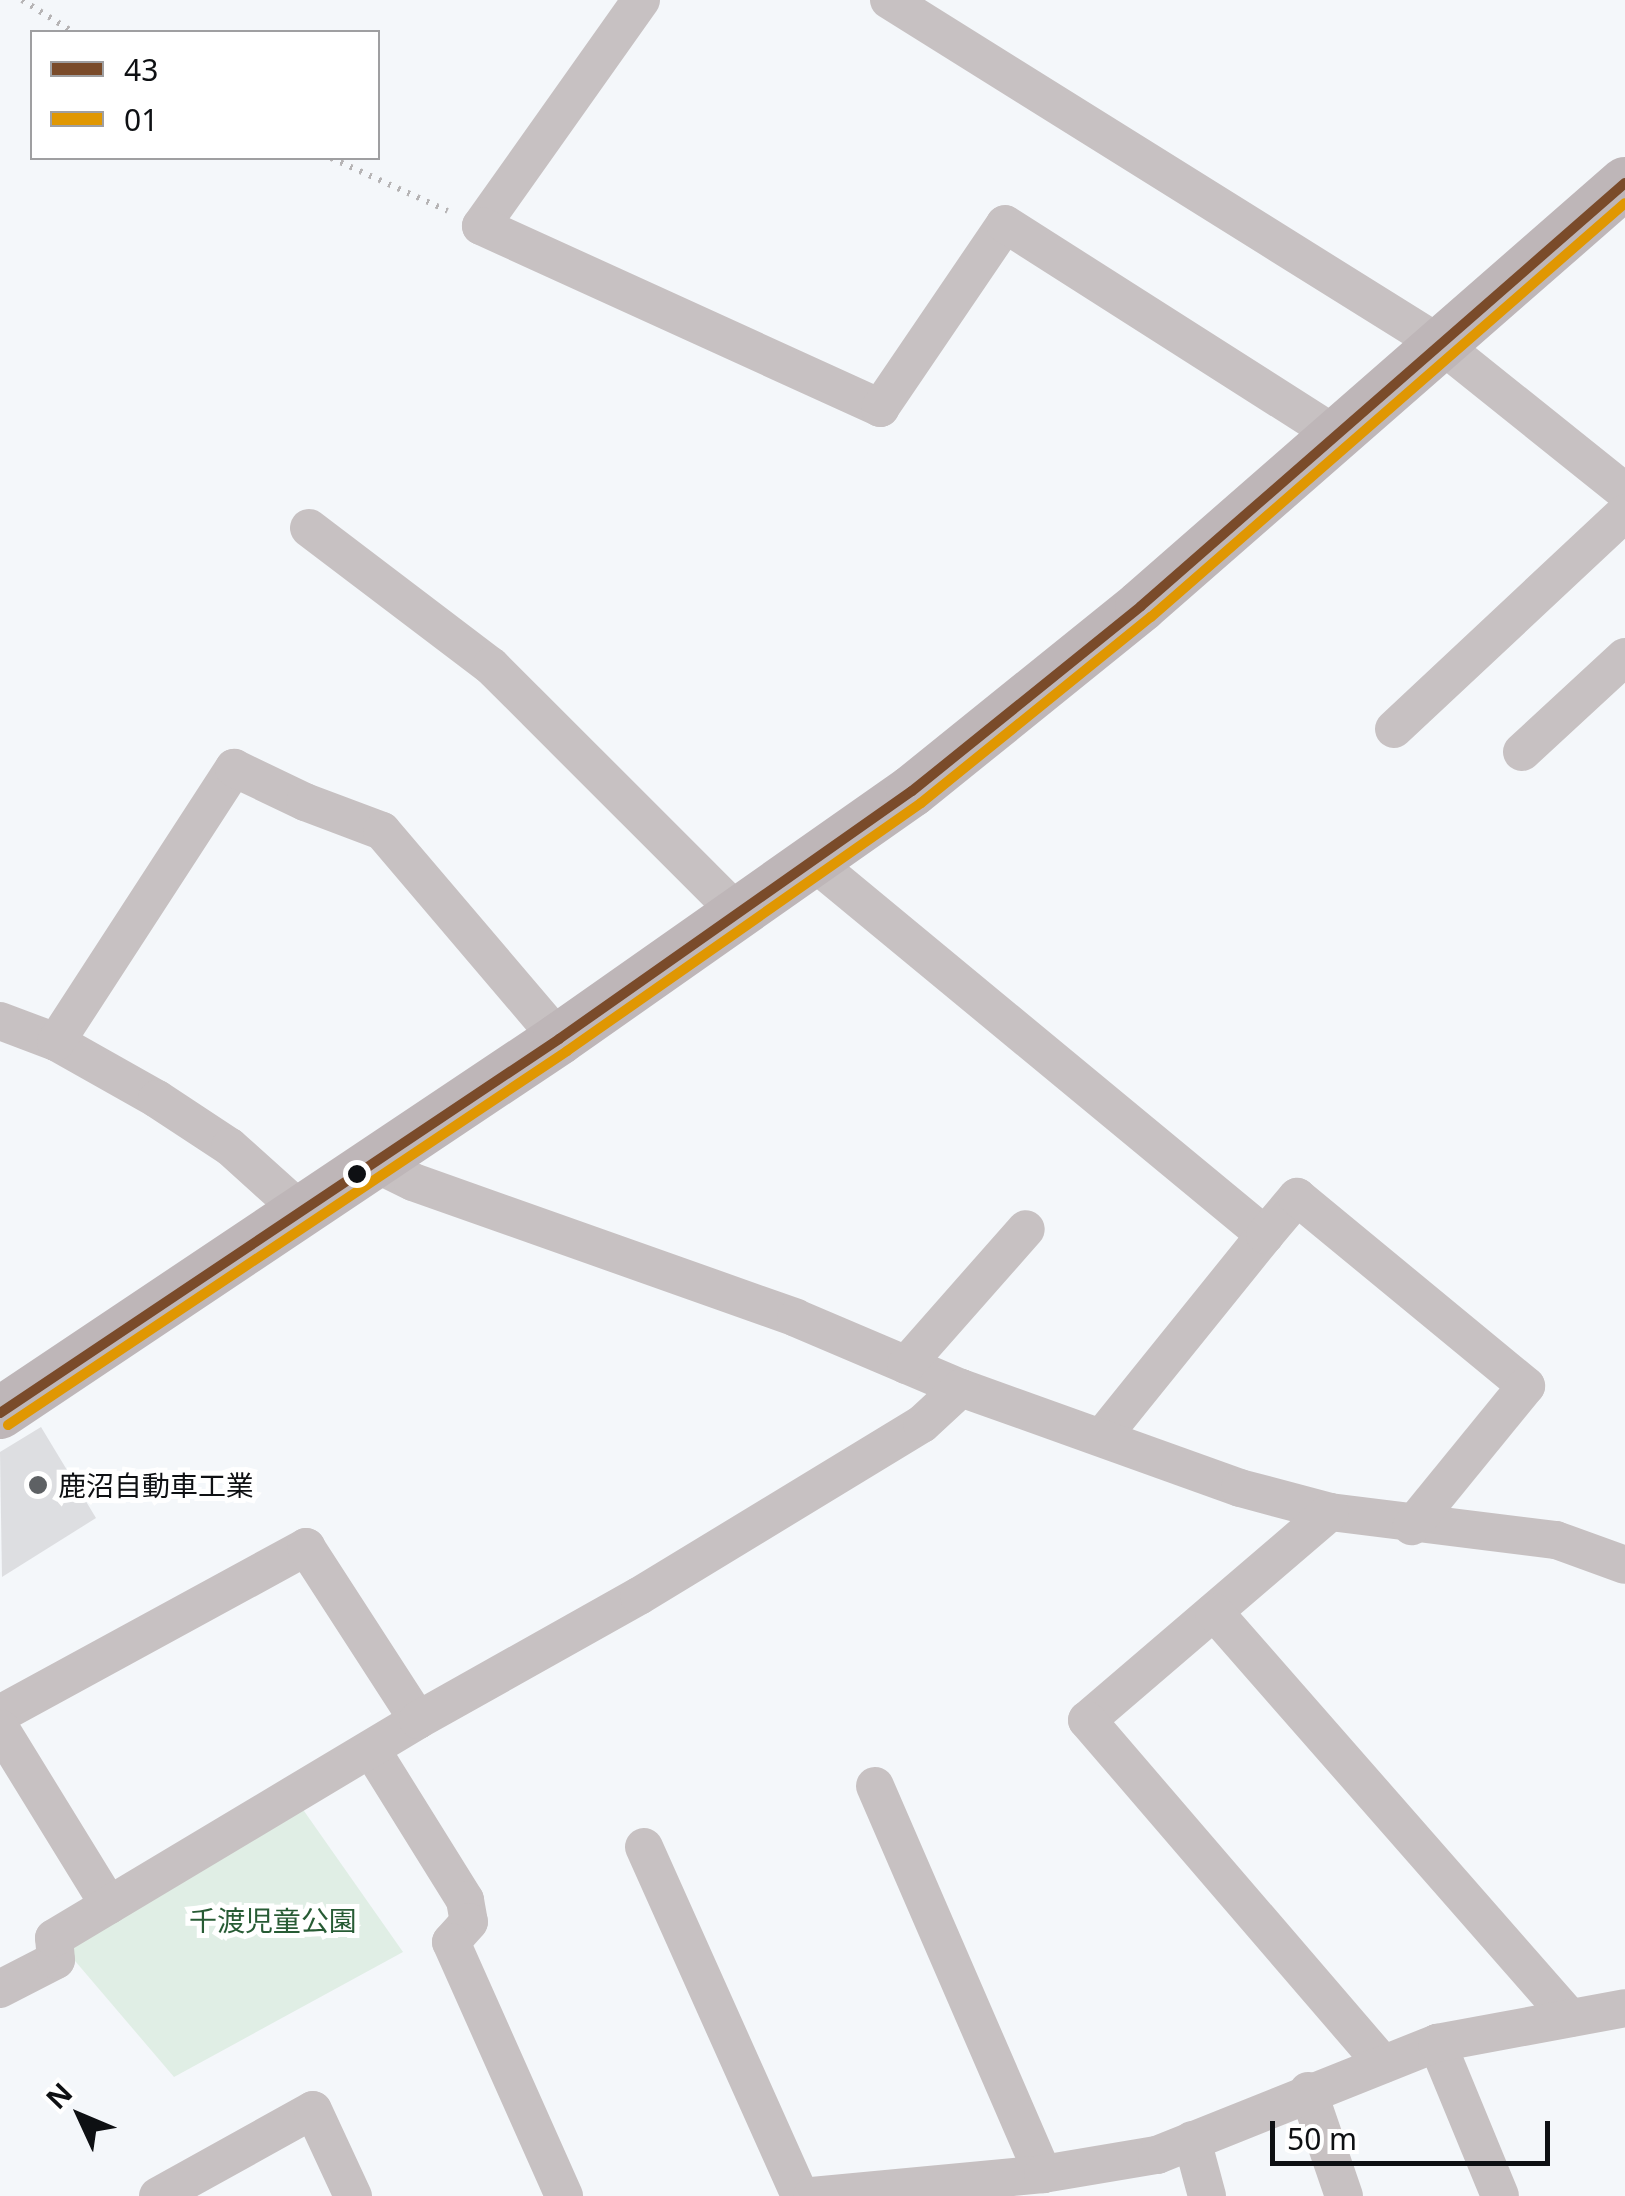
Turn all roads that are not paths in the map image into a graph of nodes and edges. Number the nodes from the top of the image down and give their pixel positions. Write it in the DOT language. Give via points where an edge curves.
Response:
graph roads {
  1 [pos="640,0"];
  2 [pos="904,4"];
  3 [pos="1625,183"];
  4 [pos="1442,346"];
  5 [pos="1338,436"];
  6 [pos="1625,492"];
  7 [pos="1625,512"];
  8 [pos="308,528"];
  9 [pos="1625,658"];
  10 [pos="1394,729"];
  11 [pos="1522,752"];
  12 [pos="815,863"];
  13 [pos="740,915"];
  14 [pos="0,1021"];
  15 [pos="558,1039"];
  16 [pos="56,1042"];
  17 [pos="374,1163"];
  18 [pos="301,1211"];
  19 [pos="1026,1229"];
  20 [pos="1265,1235"];
  21 [pos="906,1364"];
  22 [pos="961,1388"];
  23 [pos="0,1413"];
  24 [pos="1102,1438"];
  25 [pos="1330,1512"];
  26 [pos="1412,1526"];
  27 [pos="1625,1566"];
  28 [pos="1214,1612"];
  29 [pos="0,1714"];
  30 [pos="418,1720"];
  31 [pos="0,1728"];
  32 [pos="371,1749"];
  33 [pos="875,1786"];
  34 [pos="644,1848"];
  35 [pos="109,1905"];
  36 [pos="0,1988"];
  37 [pos="1625,2008"];
  38 [pos="1570,2018"];
  39 [pos="1437,2044"];
  40 [pos="1383,2064"];
  41 [pos="1308,2091"];
  42 [pos="1192,2140"];
  43 [pos="1044,2174"];
  44 [pos="853,2193"];
  45 [pos="158,2196"];
  46 [pos="353,2196"];
  47 [pos="564,2196"];
  48 [pos="800,2196"];
  49 [pos="812,2196"];
  50 [pos="1206,2196"];
  51 [pos="1344,2196"];
  52 [pos="1500,2196"];
  1 -- 5 [label="street" via="482,226 880,408 1005,224"];
  2 -- 4 [label="street"];
  3 -- 4 [label="street"];
  4 -- 5 [label="street"];
  4 -- 6 [label="street"];
  5 -- 12 [label="street" via="1026,703"];
  7 -- 10 [label="street"];
  8 -- 13 [label="street" via="490,666"];
  9 -- 11 [label="street"];
  12 -- 13 [label="street"];
  12 -- 20 [label="street"];
  13 -- 15 [label="street"];
  14 -- 16 [label="street"];
  15 -- 16 [label="street" via="382,831 234,768"];
  15 -- 17 [label="street"];
  16 -- 18 [label="street" via="230,1148"];
  17 -- 18 [label="street"];
  17 -- 21 [label="street"];
  18 -- 23 [label="street"];
  19 -- 21 [label="street"];
  20 -- 24 [label="street"];
  20 -- 26 [label="street" via="1297,1198 1526,1386"];
  21 -- 22 [label="street"];
  22 -- 24 [label="street"];
  22 -- 30 [label="street" via="922,1424"];
  24 -- 25 [label="street"];
  25 -- 26 [label="street"];
  25 -- 28 [label="street"];
  26 -- 27 [label="street" via="1556,1540"];
  28 -- 38 [label="street"];
  28 -- 40 [label="street" via="1087,1720"];
  29 -- 30 [label="street" via="306,1547"];
  30 -- 32 [label="street"];
  31 -- 35 [label="street"];
  32 -- 35 [label="street"];
  32 -- 47 [label="street" via="466,1900 469,1922 451,1942"];
  33 -- 43 [label="street"];
  34 -- 48 [label="street"];
  35 -- 36 [label="street" via="54,1938 56,1960"];
  37 -- 38 [label="street"];
  38 -- 39 [label="street"];
  39 -- 40 [label="street"];
  39 -- 52 [label="street"];
  40 -- 41 [label="street"];
  41 -- 42 [label="street"];
  41 -- 51 [label="street"];
  42 -- 43 [label="street" via="1157,2155"];
  42 -- 50 [label="street"];
  43 -- 44 [label="street"];
  44 -- 49 [label="street"];
  45 -- 46 [label="street" via="313,2110"];
}
